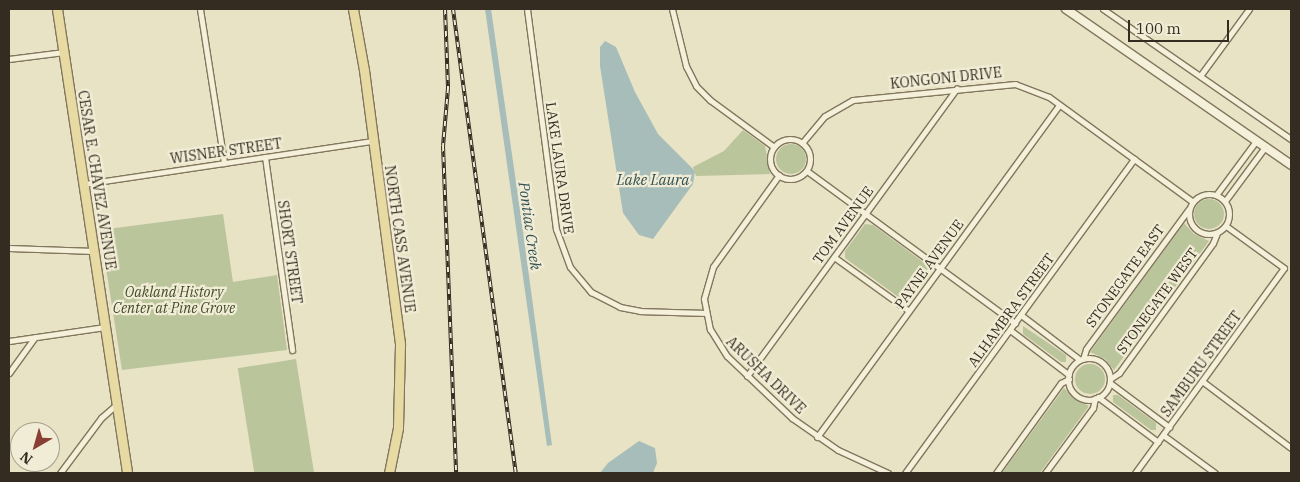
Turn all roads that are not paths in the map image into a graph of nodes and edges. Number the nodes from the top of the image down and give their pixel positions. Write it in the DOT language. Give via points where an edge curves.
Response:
graph roads {
  1 [pos="57,9"];
  2 [pos="200,9"];
  3 [pos="353,9"];
  4 [pos="527,9"];
  5 [pos="672,9"];
  6 [pos="1066,9"];
  7 [pos="1103,9"];
  8 [pos="1115,9"];
  9 [pos="1249,9"];
  10 [pos="1111,14"];
  11 [pos="64,52"];
  12 [pos="9,59"];
  13 [pos="1200,76"];
  14 [pos="957,88"];
  15 [pos="1059,105"];
  16 [pos="1291,138"];
  17 [pos="372,141"];
  18 [pos="1256,141"];
  19 [pos="802,143"];
  20 [pos="774,147"];
  21 [pos="1265,147"];
  22 [pos="265,157"];
  23 [pos="1134,159"];
  24 [pos="224,163"];
  25 [pos="1291,165"];
  26 [pos="807,171"];
  27 [pos="779,175"];
  28 [pos="84,184"];
  29 [pos="1216,195"];
  30 [pos="1225,201"];
  31 [pos="1193,202"];
  32 [pos="1189,210"];
  33 [pos="865,213"];
  34 [pos="1226,226"];
  35 [pos="1217,233"];
  36 [pos="9,248"];
  37 [pos="94,251"];
  38 [pos="834,257"];
  39 [pos="940,268"];
  40 [pos="909,311"];
  41 [pos="705,313"];
  42 [pos="1021,315"];
  43 [pos="1015,323"];
  44 [pos="105,327"];
  45 [pos="1010,330"];
  46 [pos="35,337"];
  47 [pos="9,341"];
  48 [pos="292,350"];
  49 [pos="1082,360"];
  50 [pos="9,373"];
  51 [pos="747,376"];
  52 [pos="1069,377"];
  53 [pos="1110,381"];
  54 [pos="1202,381"];
  55 [pos="1097,398"];
  56 [pos="117,404"];
  57 [pos="1169,427"];
  58 [pos="1163,435"];
  59 [pos="817,437"];
  60 [pos="1158,442"];
  61 [pos="1291,448"];
  62 [pos="60,473"];
  63 [pos="127,473"];
  64 [pos="389,473"];
  65 [pos="888,473"];
  66 [pos="906,473"];
  67 [pos="996,473"];
  68 [pos="1045,473"];
  69 [pos="1135,473"];
  70 [pos="1215,473"];
  1 -- 11 [label="main road, CESAR E. CHAVEZ AVENUE"];
  2 -- 24 [label="street"];
  3 -- 17 [label="main road, NORTH CASS AVENUE"];
  4 -- 41 [label="street, LAKE LAURA DRIVE" via="556,229 570,268 591,292 620,307 640,311"];
  5 -- 20 [label="street" via="685,63 696,86"];
  6 -- 18 [label="main road"];
  7 -- 10 [label="street"];
  8 -- 10 [label="street"];
  9 -- 13 [label="street"];
  10 -- 13 [label="street"];
  11 -- 12 [label="street"];
  11 -- 28 [label="main road, CESAR E. CHAVEZ AVENUE"];
  13 -- 16 [label="street"];
  14 -- 15 [label="street, KONGONI DRIVE" via="1018,84 1038,91"];
  14 -- 19 [label="street, KONGONI DRIVE" via="848,102 825,116"];
  14 -- 33 [label="street, TOM AVENUE"];
  15 -- 23 [label="street, KONGONI DRIVE"];
  15 -- 39 [label="street, PAYNE AVENUE"];
  17 -- 22 [label="street, WISNER STREET"];
  17 -- 64 [label="main road, NORTH CASS AVENUE" via="401,359 398,428"];
  18 -- 21 [label="main road"];
  18 -- 29 [label="street"];
  19 -- 20 [label="street" via="787,139"];
  19 -- 26 [label="street" via="810,156"];
  20 -- 27 [label="street" via="771,162"];
  21 -- 25 [label="main road"];
  21 -- 30 [label="street"];
  22 -- 24 [label="street, WISNER STREET"];
  22 -- 48 [label="street, SHORT STREET"];
  23 -- 31 [label="street, KONGONI DRIVE"];
  23 -- 42 [label="street, ALHAMBRA STREET"];
  24 -- 28 [label="street, WISNER STREET"];
  26 -- 27 [label="street" via="794,179"];
  26 -- 33 [label="street"];
  27 -- 41 [label="street, ARUSHA DRIVE" via="714,265 706,288"];
  28 -- 37 [label="main road, CESAR E. CHAVEZ AVENUE"];
  29 -- 30 [label="street"];
  29 -- 31 [label="street" via="1202,195"];
  30 -- 34 [label="street" via="1230,213"];
  31 -- 32 [label="street"];
  32 -- 35 [label="street" via="1190,222 1196,230"];
  32 -- 49 [label="street, STONEGATE EAST" via="1086,349"];
  33 -- 38 [label="street, TOM AVENUE"];
  33 -- 39 [label="street"];
  34 -- 35 [label="street"];
  34 -- 54 [label="street, SAMBURU STREET" via="1284,268"];
  35 -- 53 [label="street, STONEGATE WEST" via="1213,243"];
  36 -- 37 [label="street"];
  37 -- 44 [label="main road, CESAR E. CHAVEZ AVENUE"];
  38 -- 40 [label="street"];
  38 -- 51 [label="street, TOM AVENUE"];
  39 -- 40 [label="street, PAYNE AVENUE"];
  39 -- 43 [label="street"];
  40 -- 59 [label="street, PAYNE AVENUE"];
  41 -- 51 [label="street, ARUSHA DRIVE" via="719,347"];
  42 -- 43 [label="street, ALHAMBRA STREET"];
  42 -- 49 [label="street"];
  43 -- 45 [label="street, ALHAMBRA STREET"];
  44 -- 46 [label="street"];
  44 -- 56 [label="main road, CESAR E. CHAVEZ AVENUE"];
  45 -- 52 [label="street"];
  45 -- 66 [label="street, ALHAMBRA STREET"];
  46 -- 47 [label="street"];
  46 -- 50 [label="street"];
  49 -- 52 [label="street"];
  49 -- 53 [label="street" via="1102,362"];
  51 -- 59 [label="street, ARUSHA DRIVE"];
  52 -- 55 [label="street" via="1077,395"];
  52 -- 67 [label="street" via="1061,383"];
  53 -- 55 [label="street"];
  53 -- 57 [label="street"];
  54 -- 57 [label="street, SAMBURU STREET"];
  54 -- 61 [label="street"];
  55 -- 60 [label="street"];
  55 -- 68 [label="street"];
  56 -- 62 [label="street" via="101,418"];
  56 -- 63 [label="main road, CESAR E. CHAVEZ AVENUE"];
  57 -- 58 [label="street, SAMBURU STREET"];
  58 -- 60 [label="street, SAMBURU STREET"];
  58 -- 70 [label="street"];
  59 -- 65 [label="street, ARUSHA DRIVE" via="854,459"];
  60 -- 69 [label="street, SAMBURU STREET"];
}
